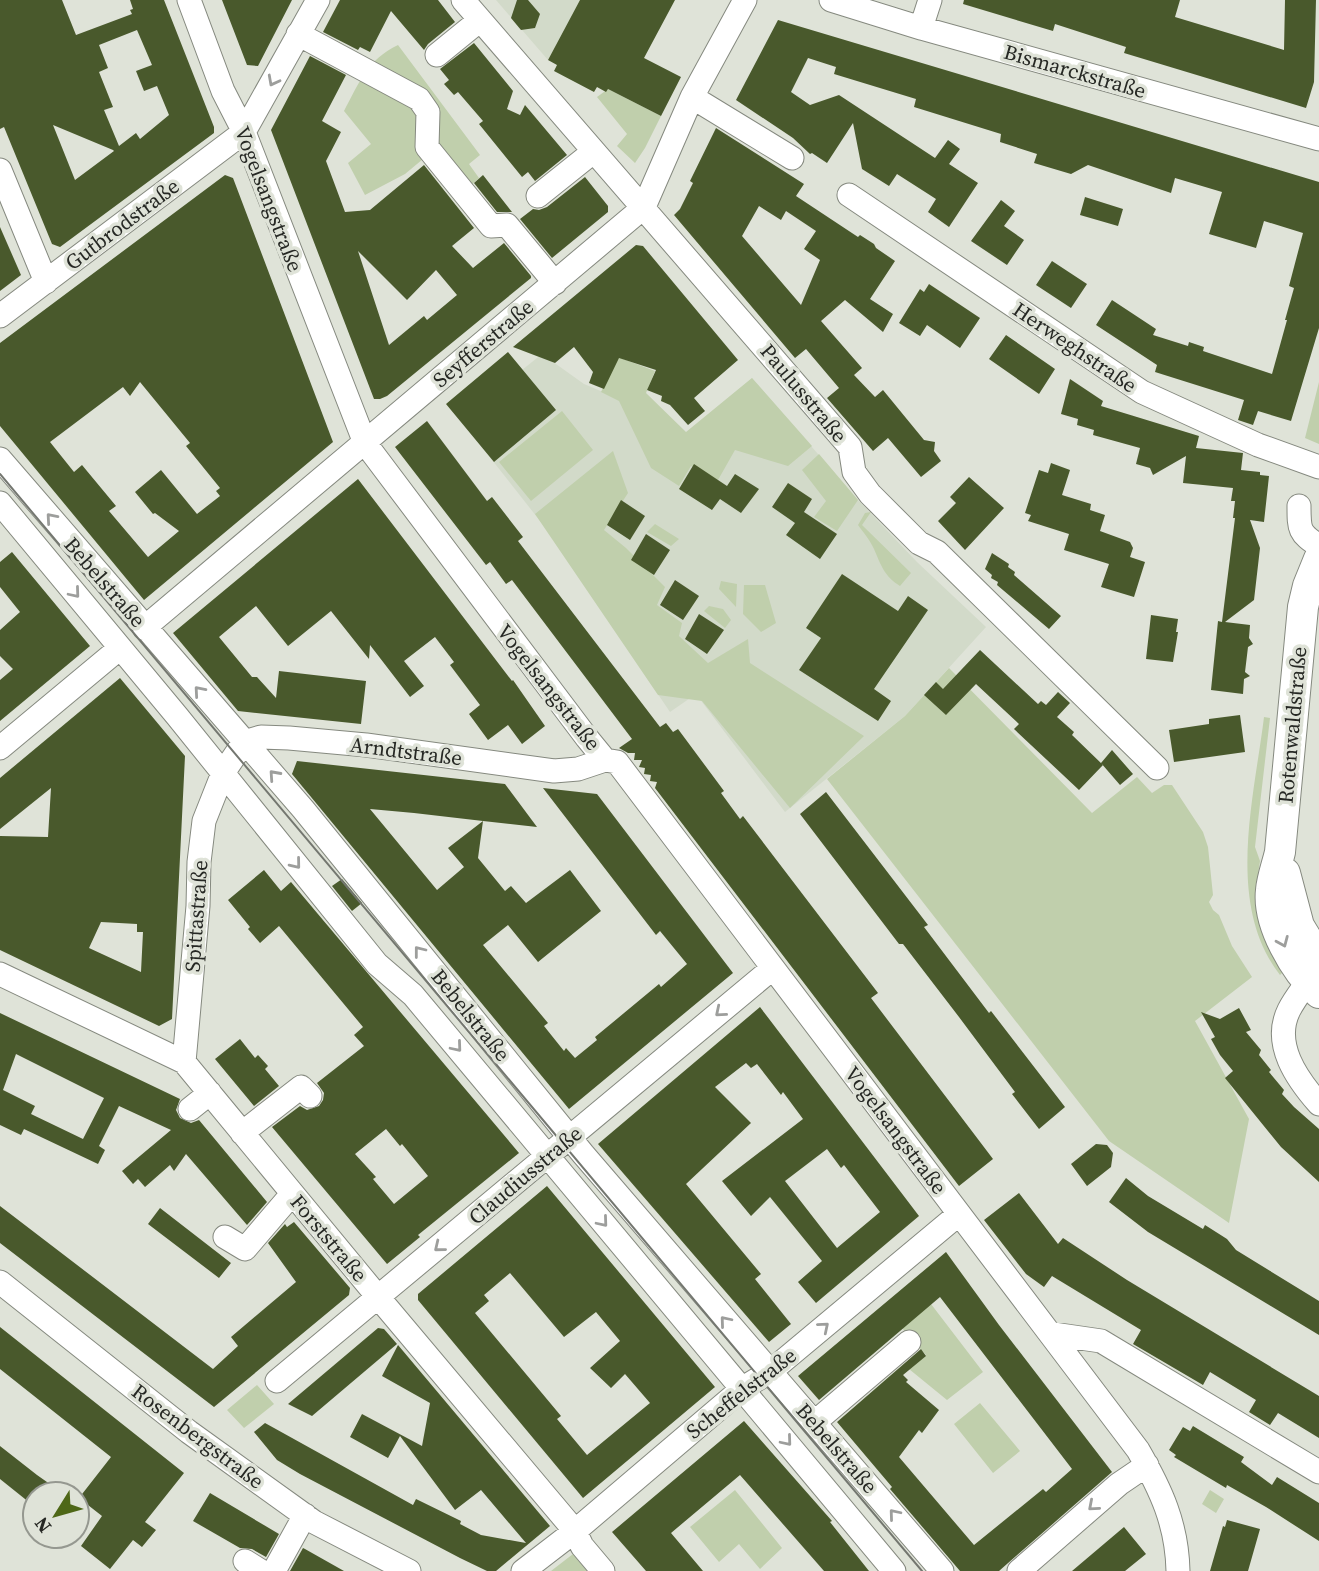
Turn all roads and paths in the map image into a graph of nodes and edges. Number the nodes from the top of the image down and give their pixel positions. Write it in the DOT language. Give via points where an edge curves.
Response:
graph roads {
  1 [pos="189,0"];
  2 [pos="318,0"];
  3 [pos="463,0"];
  4 [pos="745,0"];
  5 [pos="831,0"];
  6 [pos="930,0"];
  7 [pos="480,20"];
  8 [pos="921,28"];
  9 [pos="298,34"];
  10 [pos="438,55"];
  11 [pos="692,97"];
  12 [pos="244,132"];
  13 [pos="1319,139"];
  14 [pos="593,152"];
  15 [pos="792,158"];
  16 [pos="0,170"];
  17 [pos="849,195"];
  18 [pos="538,196"];
  19 [pos="644,207"];
  20 [pos="46,282"];
  21 [pos="555,283"];
  22 [pos="0,316"];
  23 [pos="365,443"];
  24 [pos="0,459"];
  25 [pos="1319,467"];
  26 [pos="0,503"];
  27 [pos="1299,506"];
  28 [pos="1319,546"];
  29 [pos="1319,559"];
  30 [pos="144,628"];
  31 [pos="120,648"];
  32 [pos="244,742"];
  33 [pos="0,748"];
  34 [pos="605,760"];
  35 [pos="1157,768"];
  36 [pos="222,773"];
  37 [pos="773,968"];
  38 [pos="0,974"];
  39 [pos="1316,975"];
  40 [pos="184,1062"];
  41 [pos="210,1093"];
  42 [pos="310,1096"];
  43 [pos="1319,1104"];
  44 [pos="190,1109"];
  45 [pos="242,1133"];
  46 [pos="569,1137"];
  47 [pos="548,1157"];
  48 [pos="292,1194"];
  49 [pos="959,1214"];
  50 [pos="225,1237"];
  51 [pos="0,1282"];
  52 [pos="378,1297"];
  53 [pos="1053,1334"];
  54 [pos="909,1342"];
  55 [pos="771,1371"];
  56 [pos="277,1381"];
  57 [pos="743,1388"];
  58 [pos="815,1422"];
  59 [pos="1146,1465"];
  60 [pos="1319,1472"];
  61 [pos="305,1515"];
  62 [pos="575,1531"];
  63 [pos="399,1569"];
  64 [pos="274,1571"];
  65 [pos="523,1571"];
  66 [pos="603,1571"];
  67 [pos="894,1571"];
  68 [pos="942,1571"];
  69 [pos="1020,1571"];
  70 [pos="1178,1571"];
  1 -- 12 [label="street, Vogelsangstraße" via="223,91"];
  2 -- 9 [label="street"];
  3 -- 7 [label="street, Paulusstraße"];
  4 -- 11 [label="street, Seyfferstraße"];
  5 -- 8 [label="street, Bismarckstraße"];
  6 -- 8 [label="street"];
  7 -- 10 [label="street"];
  7 -- 14 [label="street, Paulusstraße"];
  8 -- 13 [label="street, Bismarckstraße"];
  9 -- 12 [label="street, one-way"];
  9 -- 21 [label="street" via="419,99 428,111 427,147 491,226 507,225"];
  11 -- 15 [label="street"];
  11 -- 19 [label="street, Seyfferstraße"];
  12 -- 20 [label="street, Gutbrodstraße"];
  12 -- 23 [label="street, Vogelsangstraße"];
  14 -- 18 [label="street"];
  14 -- 19 [label="street, Paulusstraße"];
  16 -- 20 [label="street"];
  17 -- 25 [label="street, Herweghstraße" via="1142,392"];
  19 -- 21 [label="street, Seyfferstraße"];
  19 -- 35 [label="street, Paulusstraße" via="850,447 854,472 870,494 919,542 937,552"];
  20 -- 22 [label="street, Gutbrodstraße"];
  21 -- 23 [label="street, Seyfferstraße"];
  23 -- 30 [label="street, Seyfferstraße"];
  23 -- 34 [label="street, Vogelsangstraße"];
  30 -- 24 [label="street, Bebelstraße, one-way"];
  26 -- 31 [label="street, Bebelstraße, one-way"];
  27 -- 28 [label="street" via="1299,529"];
  29 -- 39 [label="main road, Rotenwaldstraße" via="1303,607 1280,852 1270,892 1275,920 1290,956"];
  32 -- 30 [label="street, Bebelstraße, one-way"];
  31 -- 33 [label="street"];
  31 -- 36 [label="street, Bebelstraße"];
  32 -- 34 [label="street, Arndtstraße" via="261,737 366,745 554,771"];
  32 -- 36 [label="street"];
  46 -- 32 [label="street, Bebelstraße, one-way" via="399,924"];
  34 -- 37 [label="street, Vogelsangstraße" via="617,762"];
  36 -- 40 [label="street, Spittastraße" via="204,821"];
  36 -- 47 [label="street, Bebelstraße, one-way" via="377,964 413,995"];
  37 -- 46 [label="street, Claudiusstraße, one-way"];
  37 -- 49 [label="street, Vogelsangstraße"];
  38 -- 40 [label="street, Forststraße"];
  39 -- 43 [label="street" via="1277,1033 1293,1070"];
  40 -- 41 [label="street, Forststraße"];
  41 -- 44 [label="street"];
  41 -- 45 [label="street, Forststraße"];
  42 -- 45 [label="street" via="301,1087"];
  45 -- 48 [label="street, Forststraße"];
  46 -- 47 [label="street, Claudiusstraße"];
  55 -- 46 [label="street, Bebelstraße, one-way"];
  47 -- 52 [label="street, Claudiusstraße, one-way"];
  47 -- 57 [label="street, Bebelstraße, one-way"];
  48 -- 50 [label="street" via="245,1249"];
  48 -- 52 [label="street, Forststraße"];
  49 -- 53 [label="street, Vogelsangstraße"];
  55 -- 49 [label="street, Scheffelstraße, one-way"];
  51 -- 61 [label="street, Rosenbergstraße" via="189,1432"];
  52 -- 56 [label="street, Claudiusstraße"];
  52 -- 62 [label="street, Forststraße"];
  53 -- 59 [label="street, Vogelsangstraße"];
  53 -- 60 [label="street" via="1101,1341"];
  54 -- 58 [label="street"];
  55 -- 57 [label="street, Scheffelstraße"];
  55 -- 58 [label="street, Bebelstraße"];
  57 -- 62 [label="street, Scheffelstraße"];
  57 -- 67 [label="street, Bebelstraße, one-way"];
  68 -- 58 [label="street, Bebelstraße, one-way"];
  59 -- 69 [label="street, one-way"];
  59 -- 70 [label="street, Vogelsangstraße" via="1169,1511 1178,1545"];
  61 -- 63 [label="street, Rosenbergstraße"];
  61 -- 64 [label="street"];
  62 -- 65 [label="street, Scheffelstraße"];
  62 -- 66 [label="street, Forststraße"];
}
